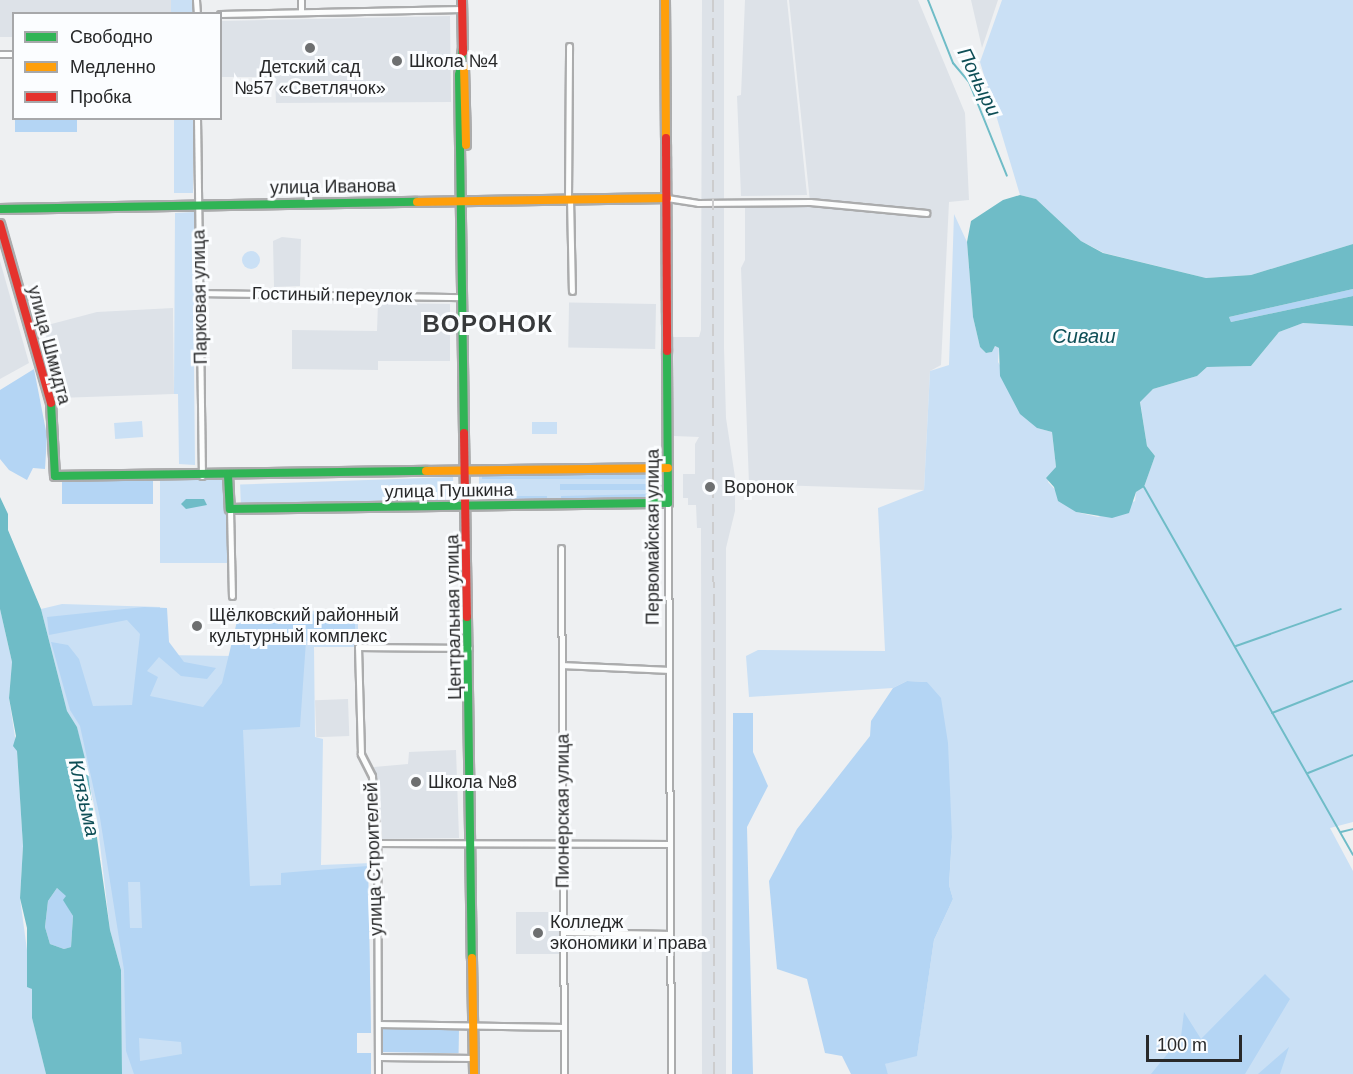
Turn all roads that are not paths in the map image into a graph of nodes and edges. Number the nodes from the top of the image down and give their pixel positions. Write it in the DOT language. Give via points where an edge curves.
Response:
graph roads {
  1 [pos="301,0"];
  2 [pos="666,0"];
  3 [pos="462,4"];
  4 [pos="301,11"];
  5 [pos="222,14"];
  6 [pos="569,46"];
  7 [pos="197,120"];
  8 [pos="569,198"];
  9 [pos="667,198"];
  10 [pos="464,199"];
  11 [pos="198,205"];
  12 [pos="0,209"];
  13 [pos="926,213"];
  14 [pos="0,224"];
  15 [pos="572,291"];
  16 [pos="200,292"];
  17 [pos="465,297"];
  18 [pos="668,468"];
  19 [pos="467,471"];
  20 [pos="228,475"];
  21 [pos="202,476"];
  22 [pos="668,503"];
  23 [pos="467,505"];
  24 [pos="230,509"];
  25 [pos="561,548"];
  26 [pos="232,596"];
  27 [pos="469,648"];
  28 [pos="563,665"];
  29 [pos="669,670"];
  30 [pos="472,842"];
  31 [pos="377,843"];
  32 [pos="563,844"];
  33 [pos="669,844"];
  34 [pos="564,932"];
  35 [pos="669,934"];
  36 [pos="378,1024"];
  37 [pos="474,1026"];
  38 [pos="564,1028"];
  39 [pos="378,1057"];
  40 [pos="474,1059"];
  41 [pos="378,1074"];
  42 [pos="474,1074"];
  43 [pos="564,1074"];
  44 [pos="671,1074"];
  1 -- 4 [label="street"];
  2 -- 9 [label="street, Первомайская улица"];
  3 -- 4 [label="street"];
  3 -- 10 [label="street, Центральная улица" via="467,139"];
  4 -- 5 [label="street"];
  6 -- 8 [label="street"];
  7 -- 11 [label="street, Парковая улица"];
  8 -- 9 [label="street, улица Иванова"];
  8 -- 10 [label="street, улица Иванова"];
  8 -- 15 [label="street"];
  9 -- 13 [label="street" via="698,202 810,202"];
  9 -- 18 [label="street, Первомайская улица"];
  10 -- 11 [label="street, улица Иванова"];
  10 -- 17 [label="street, Центральная улица"];
  11 -- 12 [label="street, улица Иванова"];
  11 -- 16 [label="street, Парковая улица"];
  14 -- 21 [label="street, улица Шмидта" via="52,408 55,476"];
  16 -- 17 [label="street, Гостиный переулок"];
  16 -- 21 [label="street, Парковая улица"];
  17 -- 19 [label="street, Центральная улица"];
  18 -- 19 [label="street, улица Пушкина"];
  18 -- 22 [label="street, Первомайская улица"];
  19 -- 20 [label="street, улица Пушкина"];
  19 -- 23 [label="street, Центральная улица"];
  20 -- 21 [label="street"];
  20 -- 24 [label="street"];
  22 -- 23 [label="street, улица Пушкина"];
  22 -- 29 [label="street, Первомайская улица"];
  23 -- 24 [label="street, улица Пушкина"];
  23 -- 27 [label="street, Центральная улица"];
  24 -- 26 [label="street"];
  25 -- 28 [label="street, Пионерская улица"];
  27 -- 30 [label="street, Центральная улица"];
  27 -- 31 [label="street, улица Строителей" via="358,647 361,754 372,776"];
  28 -- 29 [label="street"];
  28 -- 32 [label="street, Пионерская улица"];
  29 -- 33 [label="street, Первомайская улица"];
  30 -- 31 [label="street"];
  30 -- 32 [label="street"];
  30 -- 37 [label="street, Центральная улица"];
  31 -- 36 [label="street, улица Строителей"];
  32 -- 33 [label="street"];
  32 -- 34 [label="street, Пионерская улица"];
  33 -- 35 [label="street, Первомайская улица"];
  34 -- 35 [label="street"];
  34 -- 38 [label="street, Пионерская улица"];
  35 -- 44 [label="street, Первомайская улица"];
  36 -- 37 [label="street"];
  36 -- 39 [label="street, улица Строителей"];
  37 -- 38 [label="street"];
  37 -- 40 [label="street, Центральная улица"];
  38 -- 43 [label="street, Пионерская улица"];
  39 -- 40 [label="street"];
  39 -- 41 [label="street, улица Строителей"];
  40 -- 42 [label="street, Центральная улица"];
}
